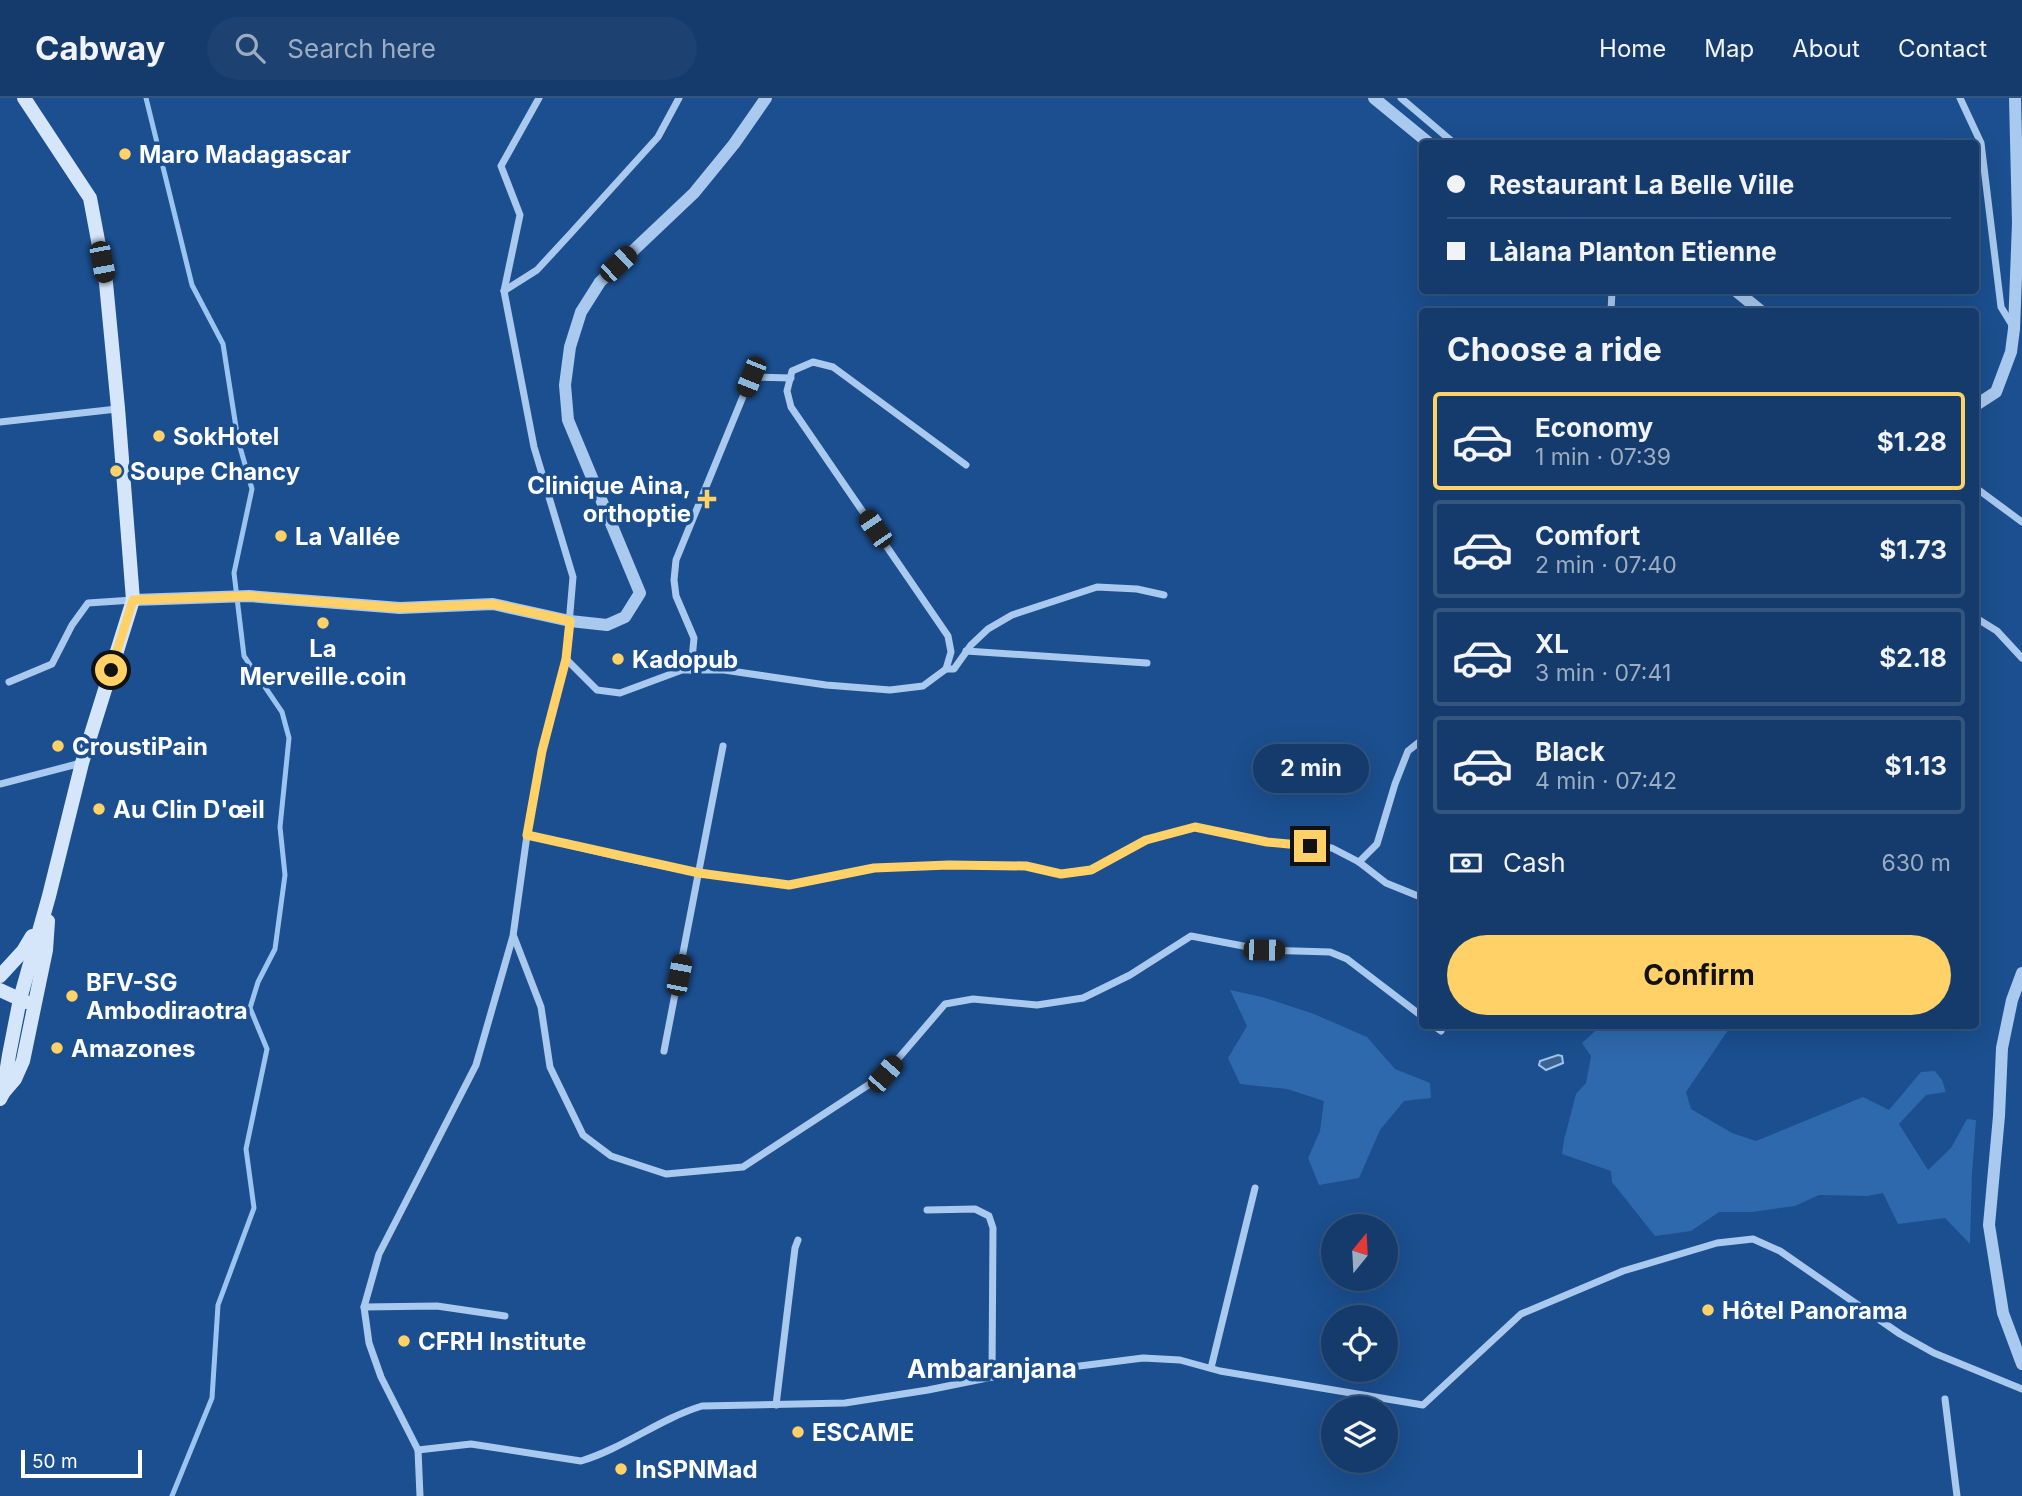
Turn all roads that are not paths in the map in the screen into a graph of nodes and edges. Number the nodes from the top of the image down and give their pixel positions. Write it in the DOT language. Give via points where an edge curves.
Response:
graph roads {
  1 [pos="24,98"];
  2 [pos="539,98"];
  3 [pos="679,98"];
  4 [pos="766,98"];
  5 [pos="1374,98"];
  6 [pos="1401,98"];
  7 [pos="1960,98"];
  8 [pos="2015,98"];
  9 [pos="1425,140"];
  10 [pos="1450,140"];
  11 [pos="1979,140"];
  12 [pos="1979,141"];
  13 [pos="504,290"];
  14 [pos="1740,294"];
  15 [pos="1757,308"];
  16 [pos="2014,329"];
  17 [pos="791,378"];
  18 [pos="1979,403"];
  19 [pos="118,408"];
  20 [pos="0,422"];
  21 [pos="966,465"];
  22 [pos="1979,490"];
  23 [pos="2022,522"];
  24 [pos="1164,596"];
  25 [pos="133,600"];
  26 [pos="1979,620"];
  27 [pos="570,621"];
  28 [pos="966,651"];
  29 [pos="2022,658"];
  30 [pos="566,659"];
  31 [pos="1147,663"];
  32 [pos="946,669"];
  33 [pos="691,670"];
  34 [pos="9,682"];
  35 [pos="1419,742"];
  36 [pos="723,746"];
  37 [pos="82,763"];
  38 [pos="0,784"];
  39 [pos="527,835"];
  40 [pos="1359,862"];
  41 [pos="699,873"];
  42 [pos="49,896"];
  43 [pos="1419,896"];
  44 [pos="513,936"];
  45 [pos="2022,973"];
  46 [pos="0,976"];
  47 [pos="0,990"];
  48 [pos="20,999"];
  49 [pos="35,1010"];
  50 [pos="1419,1014"];
  51 [pos="1438,1029"];
  52 [pos="1441,1031"];
  53 [pos="664,1051"];
  54 [pos="2,1096"];
  55 [pos="1255,1188"];
  56 [pos="927,1210"];
  57 [pos="798,1240"];
  58 [pos="364,1307"];
  59 [pos="505,1315"];
  60 [pos="2022,1364"];
  61 [pos="1211,1368"];
  62 [pos="992,1377"];
  63 [pos="2022,1390"];
  64 [pos="1945,1399"];
  65 [pos="776,1405"];
  66 [pos="418,1450"];
  67 [pos="420,1496"];
  68 [pos="1957,1496"];
  1 -- 19 [label="main road" via="90,198 106,283"];
  2 -- 13 [label="street" via="501,166 520,215"];
  3 -- 13 [label="street" via="658,137 581,222 537,270"];
  4 -- 27 [label="street" via="694,192 600,282 581,312 565,385 568,420 640,593 625,617 607,625"];
  5 -- 9 [label="street"];
  6 -- 10 [label="street"];
  7 -- 11 [label="street"];
  8 -- 16 [label="street" via="2018,223"];
  12 -- 16 [label="street" via="2001,307"];
  13 -- 27 [label="street" via="534,447 573,577"];
  14 -- 15 [label="street"];
  16 -- 18 [label="street" via="1996,393"];
  17 -- 21 [label="street" via="792,371 813,362 833,367"];
  17 -- 32 [label="street" via="787,391 791,407 948,636 951,652"];
  17 -- 33 [label="street" via="751,377 676,561 677,596 694,638"];
  19 -- 20 [label="street"];
  19 -- 25 [label="main road"];
  22 -- 23 [label="street"];
  24 -- 28 [label="street" via="1097,587 1012,615 988,629"];
  25 -- 27 [label="street" via="249,596 400,608 493,604"];
  25 -- 34 [label="street" via="88,603 52,664"];
  25 -- 37 [label="main road"];
  26 -- 29 [label="street" via="1997,631"];
  27 -- 30 [label="street"];
  28 -- 31 [label="street"];
  28 -- 32 [label="street" via="954,669"];
  30 -- 33 [label="street" via="597,690 620,693"];
  30 -- 39 [label="street" via="542,751"];
  32 -- 33 [label="street" via="923,686 890,690"];
  35 -- 40 [label="street" via="1408,751 1377,844"];
  36 -- 41 [label="street"];
  37 -- 38 [label="street"];
  37 -- 42 [label="main road"];
  39 -- 41 [label="street"];
  39 -- 44 [label="street"];
  40 -- 41 [label="street" via="1332,848 1267,842 1195,827 1146,840 1091,870 1061,874 1026,866 936,865 874,868 789,885"];
  40 -- 43 [label="street" via="1386,883"];
  41 -- 53 [label="street"];
  42 -- 46 [label="main road" via="23,951"];
  42 -- 48 [label="main road"];
  42 -- 49 [label="main road" via="46,950"];
  44 -- 50 [label="street" via="541,1007 550,1067 583,1135 611,1156 666,1174 743,1167 885,1074 945,1004 973,999 1037,1005 1083,998 1191,936 1264,950 1330,952 1347,959"];
  44 -- 58 [label="street" via="476,1065 379,1254"];
  45 -- 60 [label="street" via="2002,1048 1989,1225 2003,1313"];
  47 -- 48 [label="main road"];
  48 -- 49 [label="main road"];
  48 -- 54 [label="main road"];
  49 -- 54 [label="main road" via="23,1061"];
  51 -- 52 [label="street"];
  55 -- 61 [label="street"];
  56 -- 62 [label="street" via="975,1209 989,1216 993,1227"];
  57 -- 65 [label="street"];
  58 -- 59 [label="street" via="437,1306"];
  58 -- 66 [label="street" via="369,1343 381,1377"];
  61 -- 62 [label="street" via="1143,1358"];
  61 -- 63 [label="street" via="1423,1405 1521,1314 1623,1271 1717,1242 1753,1239 1780,1251 1900,1334"];
  62 -- 65 [label="street" via="845,1403"];
  64 -- 68 [label="street"];
  65 -- 66 [label="street" via="702,1406 581,1461 471,1444"];
  66 -- 67 [label="street"];
}
